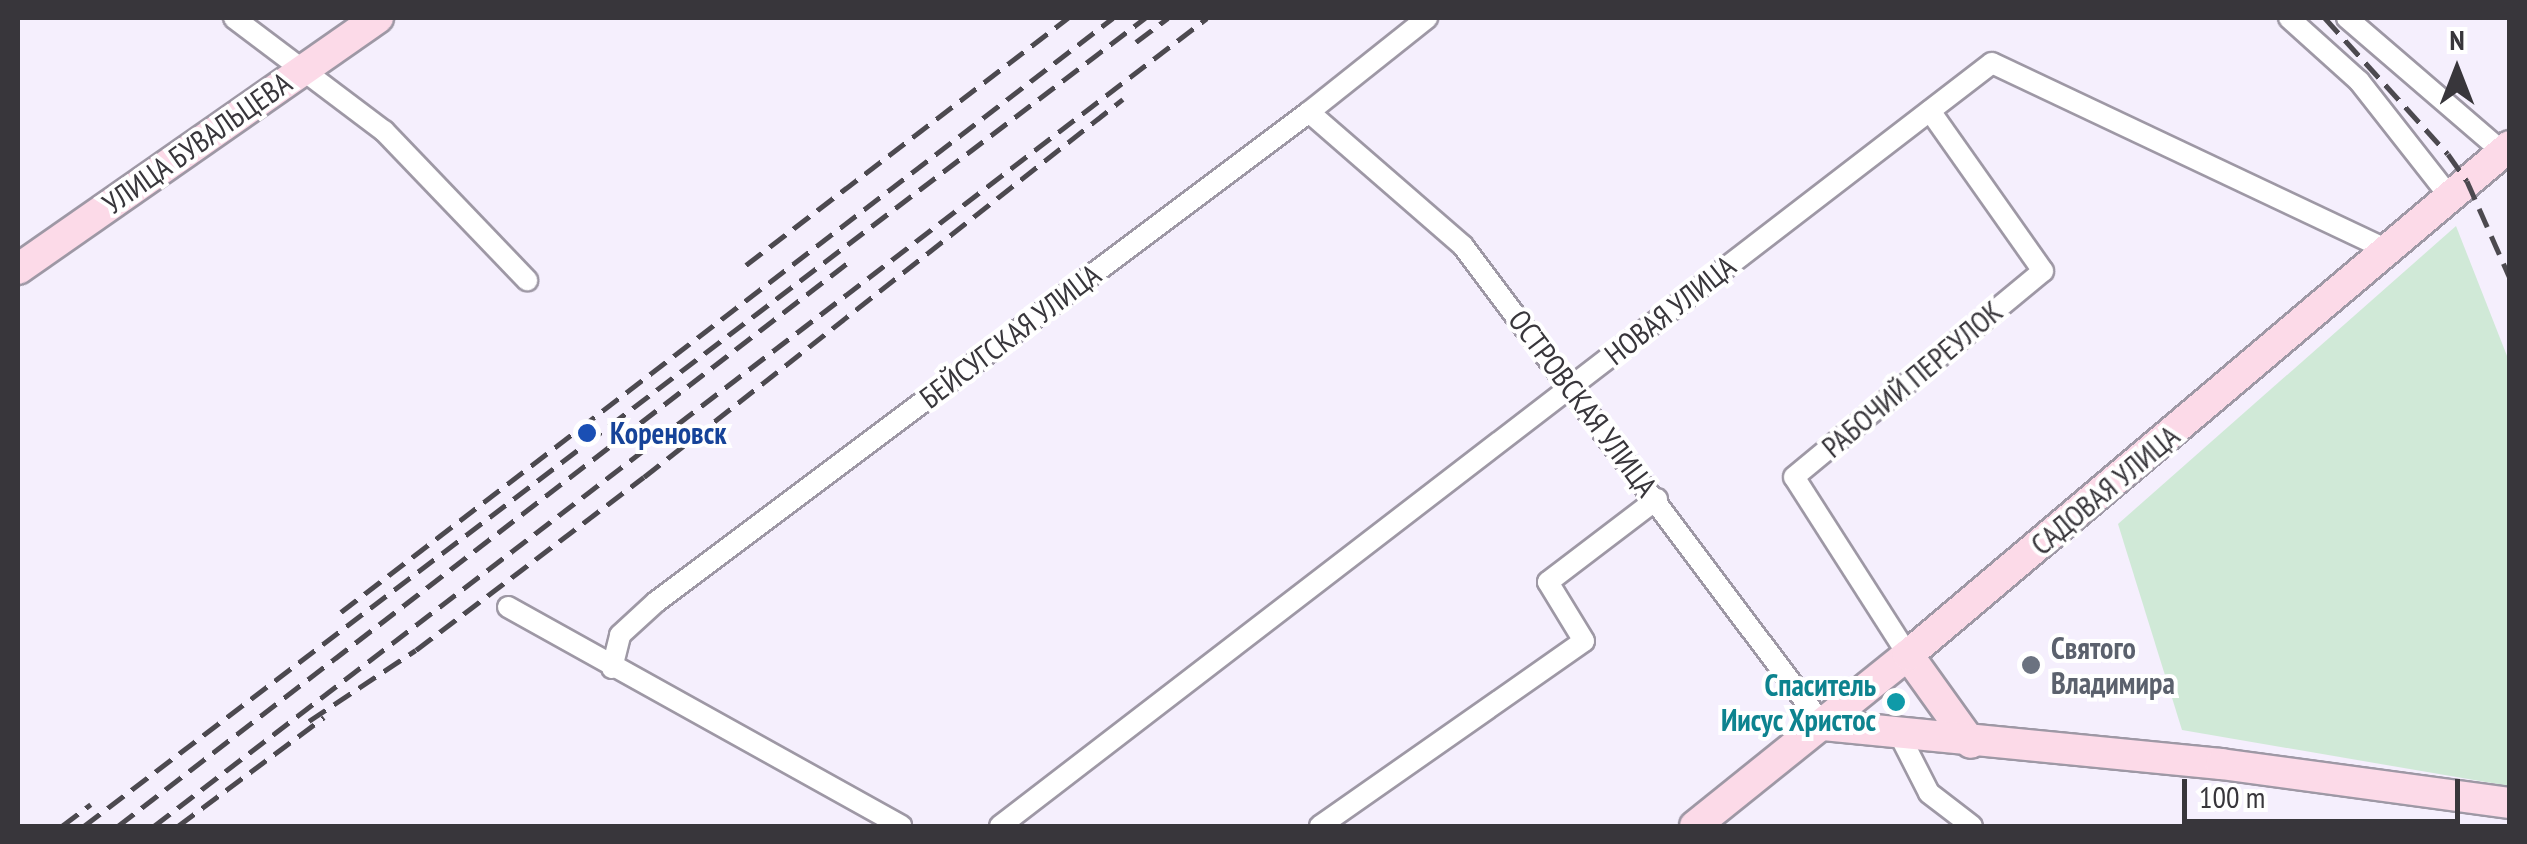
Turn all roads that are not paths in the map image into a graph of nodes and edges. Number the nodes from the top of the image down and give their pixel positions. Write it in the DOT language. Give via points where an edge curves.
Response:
graph roads {
  1 [pos="234,18"];
  2 [pos="378,18"];
  3 [pos="1427,18"];
  4 [pos="2289,18"];
  5 [pos="2347,18"];
  6 [pos="305,67"];
  7 [pos="1930,111"];
  8 [pos="1308,112"];
  9 [pos="2507,149"];
  10 [pos="2450,197"];
  11 [pos="2390,251"];
  12 [pos="18,269"];
  13 [pos="526,280"];
  14 [pos="1572,386"];
  15 [pos="1657,499"];
  16 [pos="508,607"];
  17 [pos="1908,655"];
  18 [pos="612,668"];
  19 [pos="1822,725"];
  20 [pos="1900,734"];
  21 [pos="1971,742"];
  22 [pos="2510,803"];
  23 [pos="901,826"];
  24 [pos="1000,826"];
  25 [pos="1320,826"];
  26 [pos="1695,826"];
  27 [pos="1972,826"];
  1 -- 6 [label="street"];
  2 -- 6 [label="street, УЛИЦА БУВАЛЬЦЕВА"];
  3 -- 8 [label="street, БЕЙСУГСКАЯ УЛИЦА"];
  4 -- 10 [label="street" via="2359,82"];
  5 -- 9 [label="street"];
  6 -- 12 [label="street, УЛИЦА БУВАЛЬЦЕВА"];
  6 -- 13 [label="street" via="384,131"];
  7 -- 11 [label="street, НОВАЯ УЛИЦА" via="1992,63"];
  7 -- 14 [label="street, НОВАЯ УЛИЦА"];
  7 -- 17 [label="street, РАБОЧИЙ ПЕРЕУЛОК" via="2043,271 1794,476"];
  8 -- 14 [label="street, ОСТРОВСКАЯ УЛИЦА" via="1463,246"];
  8 -- 18 [label="street, БЕЙСУГСКАЯ УЛИЦА" via="656,602 620,636"];
  9 -- 10 [label="street, САДОВАЯ УЛИЦА"];
  10 -- 11 [label="street, САДОВАЯ УЛИЦА"];
  11 -- 17 [label="street, САДОВАЯ УЛИЦА"];
  14 -- 15 [label="street, ОСТРОВСКАЯ УЛИЦА"];
  14 -- 24 [label="street, НОВАЯ УЛИЦА"];
  15 -- 19 [label="street, ОСТРОВСКАЯ УЛИЦА"];
  15 -- 25 [label="street" via="1548,582 1584,640"];
  16 -- 18 [label="street"];
  17 -- 19 [label="street, САДОВАЯ УЛИЦА"];
  17 -- 21 [label="street"];
  18 -- 23 [label="street"];
  19 -- 20 [label="street"];
  19 -- 26 [label="street, САДОВАЯ УЛИЦА"];
  20 -- 21 [label="street"];
  20 -- 27 [label="street" via="1928,793"];
  21 -- 22 [label="street" via="2220,764"];
}
